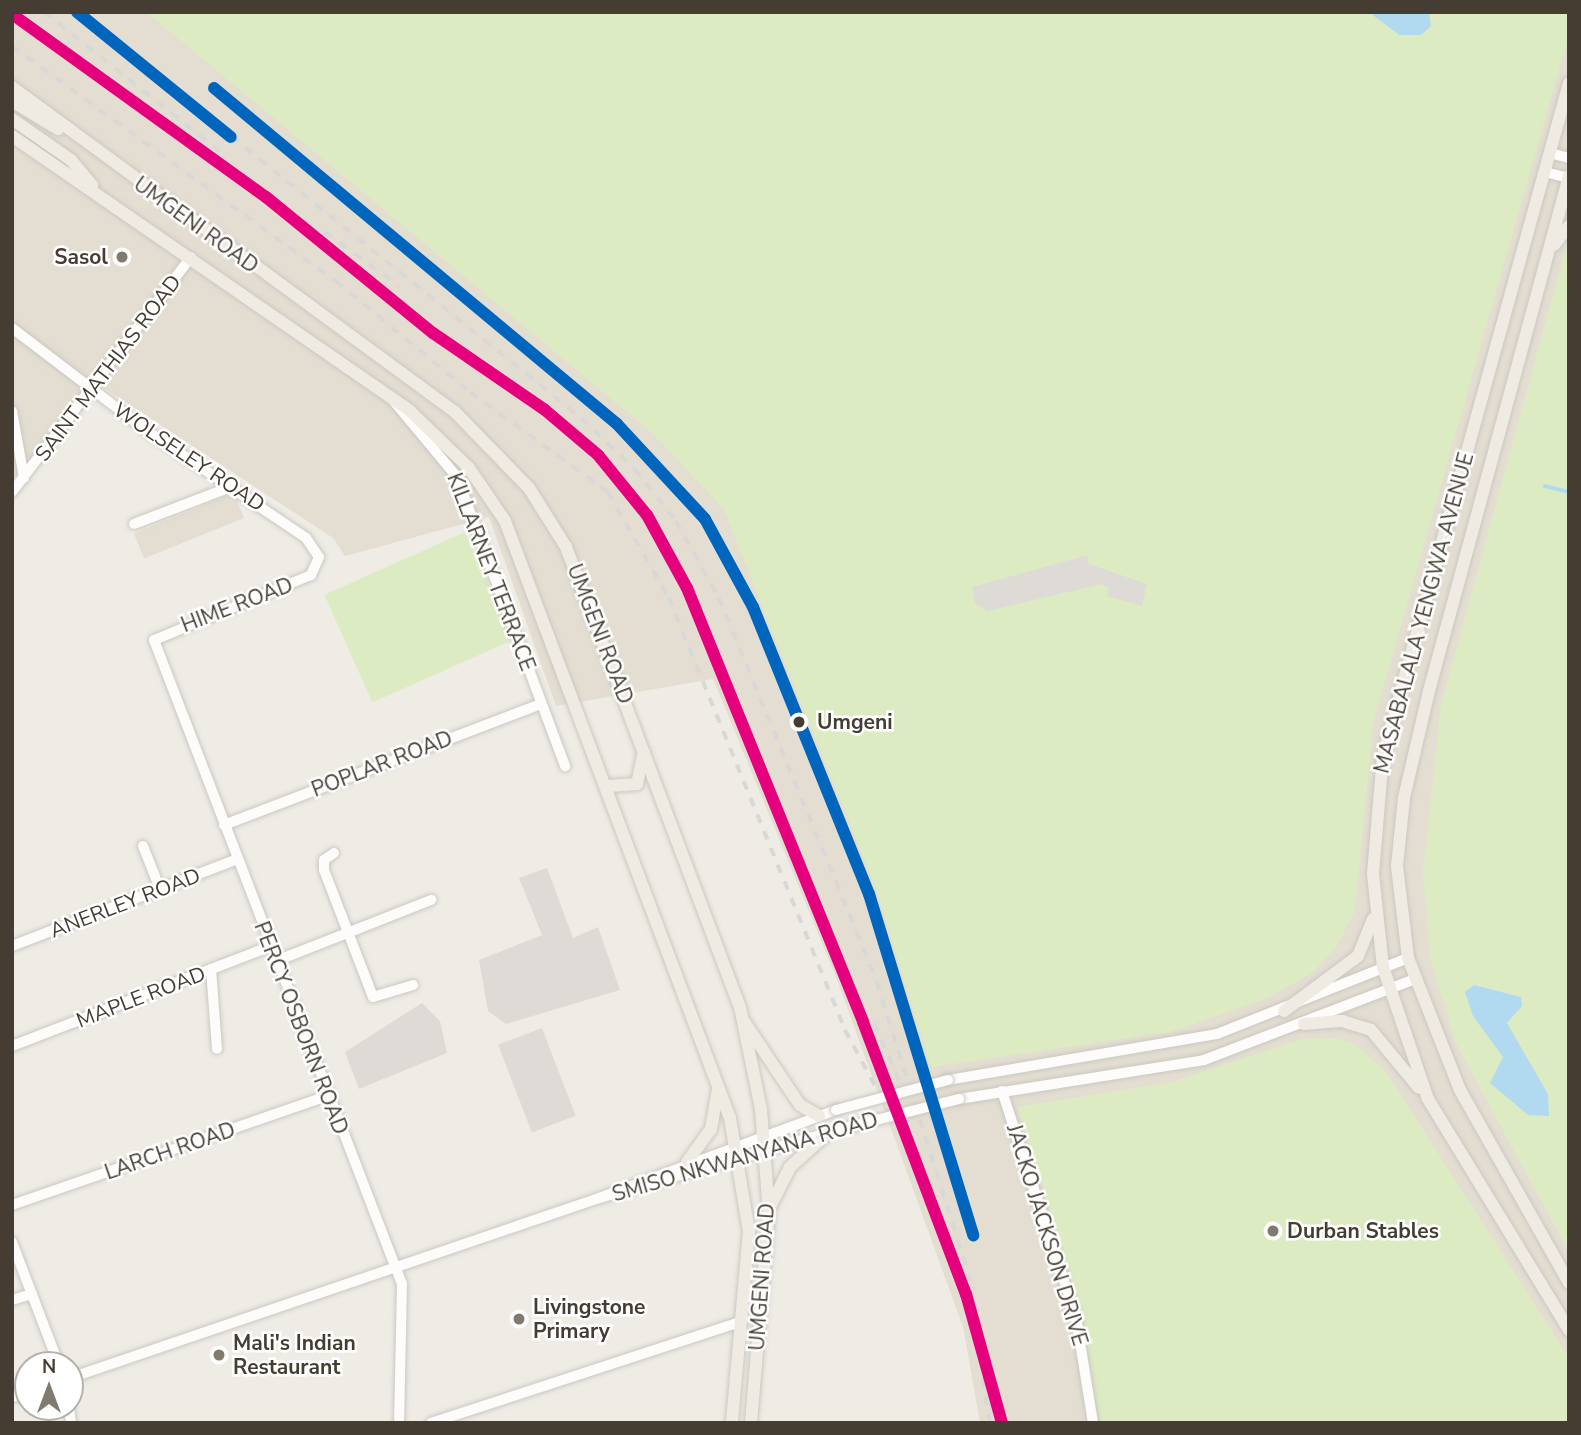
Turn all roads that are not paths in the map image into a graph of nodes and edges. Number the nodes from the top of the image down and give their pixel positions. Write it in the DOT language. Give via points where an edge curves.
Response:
graph roads {
  1 [pos="1569,83"];
  2 [pos="12,87"];
  3 [pos="12,101"];
  4 [pos="12,119"];
  5 [pos="12,136"];
  6 [pos="94,151"];
  7 [pos="1550,153"];
  8 [pos="1569,158"];
  9 [pos="1545,172"];
  10 [pos="1569,177"];
  11 [pos="94,188"];
  12 [pos="1569,226"];
  13 [pos="1549,251"];
  14 [pos="191,257"];
  15 [pos="12,328"];
  16 [pos="95,388"];
  17 [pos="391,396"];
  18 [pos="12,411"];
  19 [pos="24,478"];
  20 [pos="233,486"];
  21 [pos="12,492"];
  22 [pos="134,524"];
  23 [pos="318,569"];
  24 [pos="154,640"];
  25 [pos="541,704"];
  26 [pos="644,748"];
  27 [pos="565,766"];
  28 [pos="608,786"];
  29 [pos="223,825"];
  30 [pos="142,846"];
  31 [pos="334,853"];
  32 [pos="237,859"];
  33 [pos="160,889"];
  34 [pos="431,900"];
  35 [pos="1375,912"];
  36 [pos="348,932"];
  37 [pos="12,946"];
  38 [pos="269,947"];
  39 [pos="1408,958"];
  40 [pos="276,961"];
  41 [pos="1383,967"];
  42 [pos="211,970"];
  43 [pos="1415,979"];
  44 [pos="413,985"];
  45 [pos="1388,986"];
  46 [pos="1284,1011"];
  47 [pos="743,1020"];
  48 [pos="1304,1024"];
  49 [pos="12,1046"];
  50 [pos="217,1049"];
  51 [pos="718,1084"];
  52 [pos="1002,1091"];
  53 [pos="327,1096"];
  54 [pos="1428,1099"];
  55 [pos="819,1116"];
  56 [pos="835,1131"];
  57 [pos="764,1135"];
  58 [pos="737,1146"];
  59 [pos="766,1152"];
  60 [pos="740,1160"];
  61 [pos="687,1162"];
  62 [pos="599,1198"];
  63 [pos="12,1205"];
  64 [pos="769,1212"];
  65 [pos="12,1242"];
  66 [pos="394,1267"];
  67 [pos="1569,1283"];
  68 [pos="32,1294"];
  69 [pos="12,1300"];
  70 [pos="740,1322"];
  71 [pos="1569,1330"];
  72 [pos="54,1351"];
  73 [pos="84,1373"];
  74 [pos="399,1423"];
  75 [pos="431,1423"];
  76 [pos="732,1423"];
  77 [pos="751,1423"];
  78 [pos="1093,1423"];
  1 -- 7 [label="main road, MASABALALA YENGWA AVENUE"];
  2 -- 6 [label="main road, UMGENI ROAD"];
  3 -- 6 [label="main road"];
  4 -- 11 [label="main road" via="71,160"];
  5 -- 11 [label="main road, UMGENI ROAD"];
  6 -- 26 [label="main road, UMGENI ROAD" via="455,412 513,468 566,547"];
  7 -- 8 [label="street"];
  7 -- 9 [label="main road, MASABALALA YENGWA AVENUE"];
  9 -- 10 [label="street"];
  9 -- 35 [label="main road, MASABALALA YENGWA AVENUE" via="1383,755 1373,839"];
  10 -- 13 [label="main road, MASABALALA YENGWA AVENUE"];
  11 -- 14 [label="main road, UMGENI ROAD"];
  12 -- 13 [label="main road"];
  13 -- 39 [label="main road, MASABALALA YENGWA AVENUE" via="1404,798 1397,866"];
  14 -- 16 [label="street, SAINT MATHIAS ROAD"];
  14 -- 17 [label="main road, UMGENI ROAD"];
  15 -- 16 [label="street, WOLSELEY ROAD"];
  16 -- 19 [label="street, SAINT MATHIAS ROAD"];
  16 -- 20 [label="street, WOLSELEY ROAD" via="147,431"];
  17 -- 25 [label="street, KILLARNEY TERRACE" via="408,425 452,466"];
  17 -- 28 [label="main road, UMGENI ROAD" via="470,468 505,521"];
  18 -- 19 [label="street"];
  19 -- 21 [label="street, SAINT MATHIAS ROAD"];
  20 -- 22 [label="street"];
  20 -- 23 [label="street, WOLSELEY ROAD" via="306,538 319,557"];
  23 -- 24 [label="street, HIME ROAD"];
  24 -- 29 [label="street, PERCY OSBORN ROAD"];
  25 -- 27 [label="street, KILLARNEY TERRACE"];
  25 -- 29 [label="street, POPLAR ROAD"];
  26 -- 28 [label="main road" via="637,784"];
  26 -- 47 [label="main road, UMGENI ROAD"];
  28 -- 51 [label="main road, UMGENI ROAD"];
  29 -- 32 [label="street, PERCY OSBORN ROAD"];
  30 -- 33 [label="street"];
  31 -- 36 [label="street" via="323,865"];
  32 -- 33 [label="street, ANERLEY ROAD"];
  32 -- 38 [label="street, PERCY OSBORN ROAD"];
  33 -- 37 [label="street, ANERLEY ROAD"];
  34 -- 36 [label="street"];
  35 -- 41 [label="main road, MASABALALA YENGWA AVENUE"];
  35 -- 46 [label="main road" via="1358,956"];
  36 -- 40 [label="street"];
  36 -- 44 [label="street" via="373,997"];
  38 -- 40 [label="street, PERCY OSBORN ROAD"];
  38 -- 42 [label="street, MAPLE ROAD"];
  39 -- 41 [label="street, SMISO NKWANYANA ROAD"];
  39 -- 43 [label="main road, MASABALALA YENGWA AVENUE"];
  40 -- 53 [label="street, PERCY OSBORN ROAD"];
  41 -- 45 [label="main road, MASABALALA YENGWA AVENUE"];
  41 -- 46 [label="street, SMISO NKWANYANA ROAD"];
  42 -- 49 [label="street, MAPLE ROAD"];
  42 -- 50 [label="street"];
  43 -- 45 [label="street, SMISO NKWANYANA ROAD"];
  43 -- 67 [label="main road, MASABALALA YENGWA AVENUE" via="1480,1132"];
  45 -- 48 [label="street, SMISO NKWANYANA ROAD"];
  45 -- 54 [label="main road, MASABALALA YENGWA AVENUE"];
  46 -- 55 [label="street, SMISO NKWANYANA ROAD, bridge" via="1176,1045 948,1080"];
  47 -- 55 [label="main road" via="800,1105"];
  47 -- 57 [label="main road, UMGENI ROAD"];
  48 -- 52 [label="street, SMISO NKWANYANA ROAD" via="1204,1060"];
  48 -- 54 [label="main road" via="1342,1021 1371,1030"];
  51 -- 58 [label="main road, UMGENI ROAD"];
  51 -- 61 [label="main road" via="711,1129"];
  52 -- 56 [label="street, SMISO NKWANYANA ROAD, bridge"];
  52 -- 78 [label="street, JACKO JACKSON DRIVE" via="1076,1317"];
  53 -- 63 [label="street, LARCH ROAD"];
  53 -- 66 [label="street, PERCY OSBORN ROAD"];
  54 -- 71 [label="main road, MASABALALA YENGWA AVENUE"];
  55 -- 57 [label="street, SMISO NKWANYANA ROAD"];
  56 -- 59 [label="street, SMISO NKWANYANA ROAD"];
  56 -- 64 [label="main road" via="790,1167"];
  57 -- 58 [label="street, SMISO NKWANYANA ROAD"];
  57 -- 59 [label="main road, UMGENI ROAD"];
  58 -- 60 [label="main road, UMGENI ROAD"];
  58 -- 61 [label="street, SMISO NKWANYANA ROAD"];
  59 -- 60 [label="street, SMISO NKWANYANA ROAD"];
  59 -- 64 [label="main road, UMGENI ROAD"];
  60 -- 62 [label="street, SMISO NKWANYANA ROAD"];
  60 -- 70 [label="main road, UMGENI ROAD" via="749,1230"];
  61 -- 62 [label="street, SMISO NKWANYANA ROAD"];
  62 -- 66 [label="street, SMISO NKWANYANA ROAD"];
  64 -- 77 [label="main road, UMGENI ROAD"];
  65 -- 68 [label="street"];
  66 -- 73 [label="street, SMISO NKWANYANA ROAD"];
  66 -- 74 [label="street, PERCY OSBORN ROAD" via="404,1298"];
  68 -- 69 [label="street"];
  68 -- 72 [label="street"];
  70 -- 75 [label="street"];
  70 -- 76 [label="main road, UMGENI ROAD"];
}
